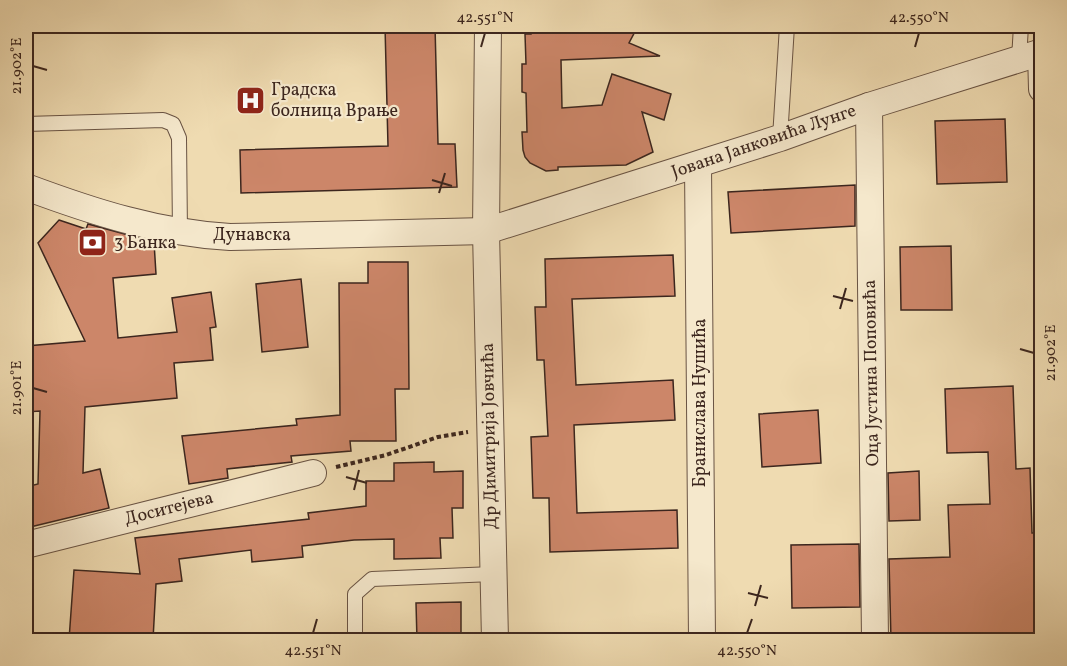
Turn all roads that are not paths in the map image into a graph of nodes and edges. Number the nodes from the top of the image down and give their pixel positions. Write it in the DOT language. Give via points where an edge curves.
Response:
graph roads {
  1 [pos="488,26"];
  2 [pos="787,26"];
  3 [pos="1021,26"];
  4 [pos="1034,54"];
  5 [pos="1041,89"];
  6 [pos="869,106"];
  7 [pos="26,124"];
  8 [pos="780,138"];
  9 [pos="698,165"];
  10 [pos="26,187"];
  11 [pos="486,231"];
  12 [pos="180,232"];
  13 [pos="313,473"];
  14 [pos="26,545"];
  15 [pos="494,574"];
  16 [pos="355,640"];
  17 [pos="495,640"];
  18 [pos="702,640"];
  19 [pos="875,640"];
  1 -- 11 [label="street, Др Димитрија Јовчића"];
  2 -- 8 [label="lane"];
  3 -- 4 [label="lane"];
  4 -- 5 [label="street"];
  4 -- 6 [label="street, Јована Јанковића Лунге"];
  6 -- 8 [label="street, Јована Јанковића Лунге"];
  6 -- 19 [label="street, Оца Јустина Поповића"];
  7 -- 12 [label="lane" via="163,120 173,124 180,138"];
  8 -- 9 [label="street, Јована Јанковића Лунге"];
  9 -- 11 [label="street, Јована Јанковића Лунге"];
  9 -- 18 [label="street, Бранислава Нушића"];
  10 -- 12 [label="street, Дунавска" via="96,212"];
  11 -- 12 [label="street, Дунавска" via="230,237"];
  11 -- 15 [label="street, Др Димитрија Јовчића"];
  13 -- 14 [label="street, Доситејева"];
  15 -- 16 [label="lane" via="372,579 355,594"];
  15 -- 17 [label="street, Др Димитрија Јовчића"];
}
